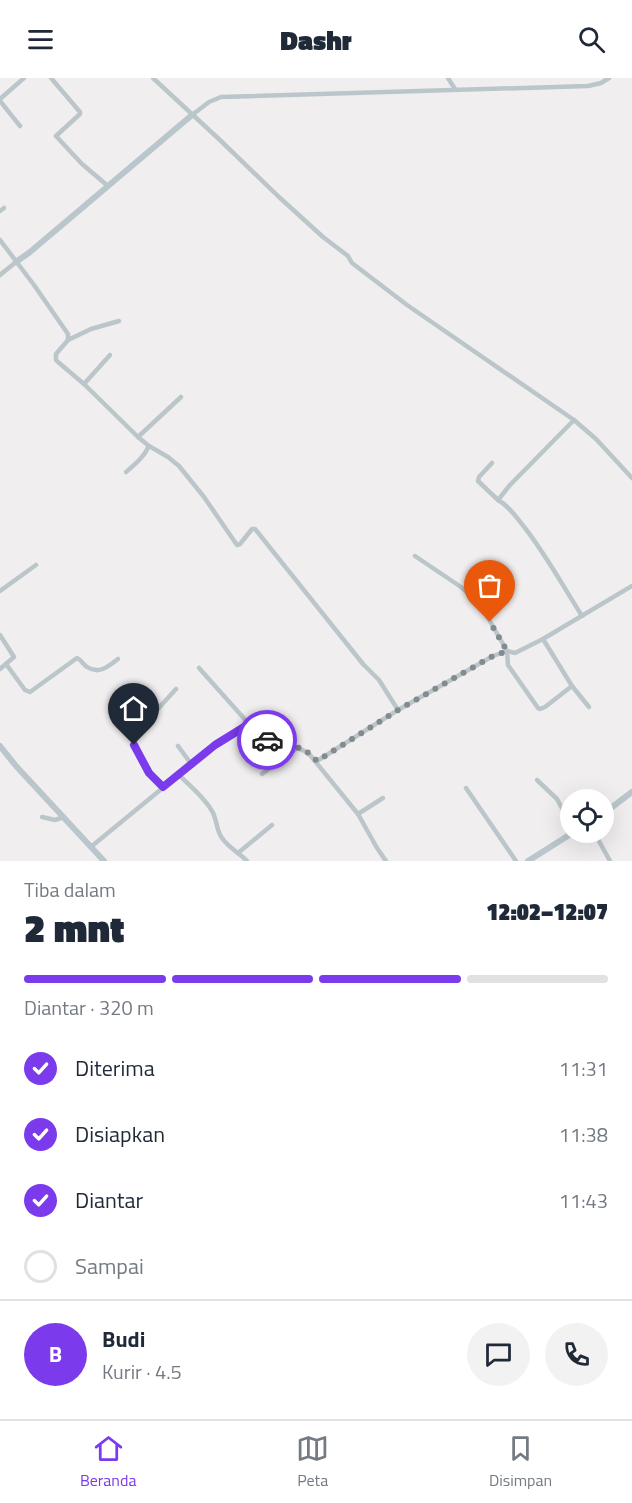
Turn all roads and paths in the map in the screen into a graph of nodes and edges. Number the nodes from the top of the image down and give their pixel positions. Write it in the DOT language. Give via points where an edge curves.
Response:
graph roads {
  1 [pos="24,78"];
  2 [pos="51,78"];
  3 [pos="448,78"];
  4 [pos="594,78"];
  5 [pos="609,78"];
  6 [pos="156,79"];
  7 [pos="598,84"];
  8 [pos="455,89"];
  9 [pos="0,100"];
  10 [pos="192,115"];
  11 [pos="20,126"];
  12 [pos="108,186"];
  13 [pos="0,240"];
  14 [pos="16,262"];
  15 [pos="0,275"];
  16 [pos="118,321"];
  17 [pos="68,340"];
  18 [pos="111,355"];
  19 [pos="84,384"];
  20 [pos="547,392"];
  21 [pos="181,397"];
  22 [pos="542,397"];
  23 [pos="573,420"];
  24 [pos="138,437"];
  25 [pos="149,446"];
  26 [pos="492,463"];
  27 [pos="126,472"];
  28 [pos="632,478"];
  29 [pos="498,500"];
  30 [pos="415,556"];
  31 [pos="36,565"];
  32 [pos="632,586"];
  33 [pos="0,591"];
  34 [pos="582,616"];
  35 [pos="0,635"];
  36 [pos="543,639"];
  37 [pos="507,651"];
  38 [pos="118,659"];
  39 [pos="6,664"];
  40 [pos="199,668"];
  41 [pos="0,669"];
  42 [pos="572,686"];
  43 [pos="176,689"];
  44 [pos="589,707"];
  45 [pos="119,708"];
  46 [pos="398,710"];
  47 [pos="249,724"];
  48 [pos="135,740"];
  49 [pos="0,746"];
  50 [pos="178,746"];
  51 [pos="297,748"];
  52 [pos="317,761"];
  53 [pos="192,765"];
  54 [pos="179,774"];
  55 [pos="262,774"];
  56 [pos="537,780"];
  57 [pos="163,787"];
  58 [pos="466,788"];
  59 [pos="632,792"];
  60 [pos="383,798"];
  61 [pos="560,805"];
  62 [pos="614,806"];
  63 [pos="358,814"];
  64 [pos="42,817"];
  65 [pos="64,817"];
  66 [pos="272,825"];
  67 [pos="560,842"];
  68 [pos="600,843"];
  69 [pos="92,846"];
  70 [pos="238,852"];
  71 [pos="104,861"];
  72 [pos="247,861"];
  73 [pos="386,861"];
  74 [pos="516,861"];
  75 [pos="528,861"];
  76 [pos="610,861"];
  1 -- 9 [label="street"];
  2 -- 12 [label="street" via="80,112 56,136"];
  3 -- 8 [label="street"];
  4 -- 7 [label="street"];
  5 -- 7 [label="street"];
  6 -- 10 [label="street"];
  7 -- 8 [label="street"];
  8 -- 10 [label="street" via="221,96"];
  9 -- 11 [label="street"];
  10 -- 12 [label="street"];
  10 -- 22 [label="street" via="352,263"];
  12 -- 14 [label="street"];
  13 -- 14 [label="street"];
  14 -- 15 [label="street"];
  14 -- 17 [label="street" via="68,334"];
  16 -- 17 [label="street"];
  17 -- 19 [label="street" via="56,354 56,360"];
  18 -- 19 [label="street"];
  19 -- 24 [label="street"];
  20 -- 22 [label="street"];
  21 -- 24 [label="street"];
  22 -- 23 [label="street"];
  23 -- 28 [label="street"];
  23 -- 29 [label="street"];
  24 -- 25 [label="street"];
  25 -- 27 [label="street"];
  25 -- 46 [label="street" via="178,466 238,545 255,529 379,680"];
  26 -- 29 [label="street" via="478,481"];
  29 -- 34 [label="street" via="538,545"];
  30 -- 37 [label="street" via="475,599"];
  31 -- 33 [label="street"];
  32 -- 34 [label="street"];
  34 -- 36 [label="street"];
  35 -- 39 [label="street" via="14,657"];
  36 -- 37 [label="street" via="515,653"];
  36 -- 42 [label="street"];
  37 -- 42 [label="street" via="508,665 539,709"];
  37 -- 46 [label="street"];
  38 -- 39 [label="street" via="98,670 76,658 30,692"];
  39 -- 41 [label="street"];
  40 -- 47 [label="street"];
  42 -- 44 [label="street"];
  43 -- 48 [label="street"];
  45 -- 48 [label="street"];
  46 -- 52 [label="street"];
  47 -- 51 [label="street" via="268,741"];
  47 -- 53 [label="street"];
  48 -- 57 [label="street" via="149,773"];
  49 -- 65 [label="street"];
  50 -- 53 [label="street"];
  51 -- 52 [label="street"];
  51 -- 55 [label="street"];
  52 -- 63 [label="street"];
  53 -- 54 [label="street"];
  54 -- 57 [label="street"];
  54 -- 70 [label="street" via="214,814 219,835"];
  56 -- 61 [label="street"];
  57 -- 69 [label="street"];
  58 -- 74 [label="street"];
  59 -- 62 [label="street"];
  60 -- 63 [label="street"];
  63 -- 73 [label="street"];
  64 -- 65 [label="street"];
  65 -- 69 [label="street"];
  66 -- 70 [label="street"];
  67 -- 75 [label="street"];
  68 -- 76 [label="street"];
  69 -- 71 [label="street"];
  70 -- 72 [label="street"];
}
